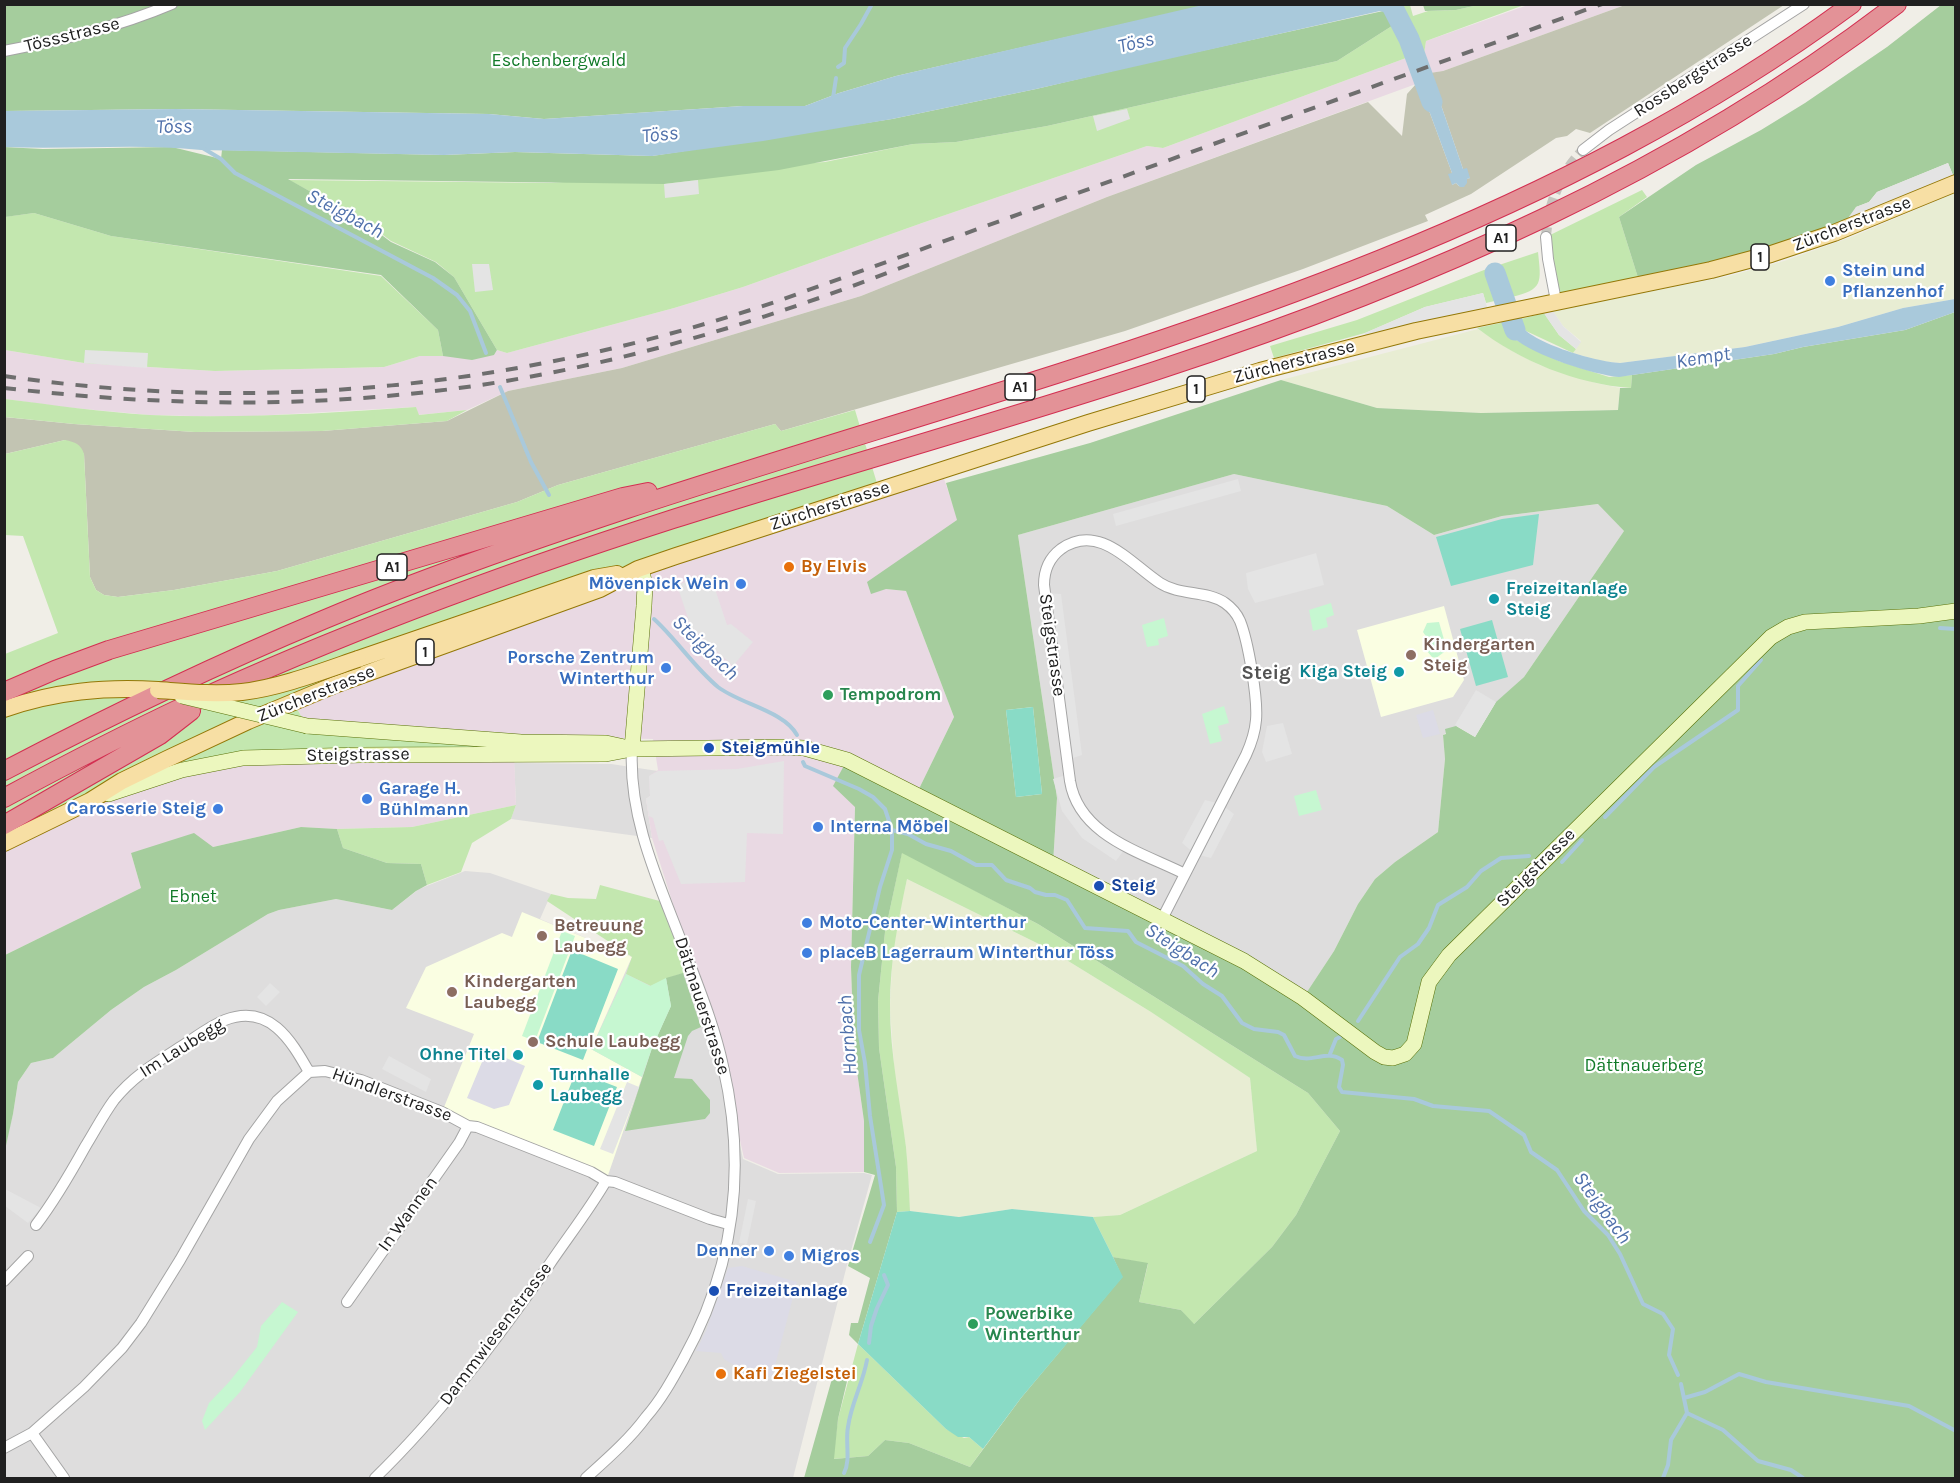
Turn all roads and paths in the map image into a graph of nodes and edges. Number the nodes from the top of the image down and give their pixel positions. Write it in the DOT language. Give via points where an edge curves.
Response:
graph roads {
  1 [pos="172,4"];
  2 [pos="1804,4"];
  3 [pos="1852,4"];
  4 [pos="1897,4"];
  5 [pos="4,51"];
  6 [pos="1583,150"];
  7 [pos="1956,183"];
  8 [pos="1546,237"];
  9 [pos="1556,301"];
  10 [pos="733,475"];
  11 [pos="640,569"];
  12 [pos="1956,611"];
  13 [pos="158,690"];
  14 [pos="4,692"];
  15 [pos="216,692"];
  16 [pos="4,709"];
  17 [pos="632,749"];
  18 [pos="4,771"];
  19 [pos="4,798"];
  20 [pos="90,801"];
  21 [pos="4,825"];
  22 [pos="4,843"];
  23 [pos="1185,874"];
  24 [pos="1162,919"];
  25 [pos="309,1072"];
  26 [pos="468,1126"];
  27 [pos="606,1181"];
  28 [pos="728,1224"];
  29 [pos="36,1225"];
  30 [pos="28,1256"];
  31 [pos="4,1281"];
  32 [pos="347,1302"];
  33 [pos="32,1433"];
  34 [pos="4,1449"];
  35 [pos="64,1479"];
  36 [pos="375,1479"];
  37 [pos="586,1479"];
  1 -- 5 [label="street, Tössstrasse" via="105,28"];
  2 -- 6 [label="street, Rossbergstrasse"];
  3 -- 10 [label="highway, A1" via="1763,67 1659,129 1515,202 1406,250 1143,348"];
  4 -- 15 [label="highway, A1" via="1794,79 1672,152 1556,213 1386,287 1253,338 1130,379 673,519 512,573 383,621"];
  7 -- 9 [label="main road, Zürcherstrasse / 1" via="1784,250 1700,272"];
  8 -- 9 [label="street"];
  9 -- 11 [label="main road, Zürcherstrasse / 1" via="1375,340 1204,387"];
  10 -- 14 [label="highway, A1" via="623,497 109,650"];
  10 -- 18 [label="highway, A1" via="505,551 325,619 150,697"];
  11 -- 13 [label="main road, Zürcherstrasse / 1, bridge" via="594,578 254,691 220,694"];
  11 -- 17 [label="main road, Dättnauerstrasse" via="645,585"];
  11 -- 20 [label="main road, Zürcherstrasse / 1" via="600,589 275,709 122,781"];
  12 -- 24 [label="main road, Steigstrasse" via="1805,622 1771,637 1444,961 1427,989 1414,1044 1401,1056 1380,1055 1275,979"];
  13 -- 16 [label="main road, Zürcherstrasse / 1" via="118,688 61,693"];
  13 -- 17 [label="main road, Steigstrasse, bridge" via="307,726 513,742 606,743"];
  15 -- 19 [label="highway, A1"];
  15 -- 21 [label="highway, A1" via="160,735"];
  17 -- 20 [label="main road, Steigstrasse" via="606,754 234,759 158,777"];
  17 -- 24 [label="main road, Steigstrasse" via="785,747 826,753 847,760"];
  17 -- 28 [label="street, Dättnauerstrasse" via="642,831 710,1020 726,1081 735,1160 733,1211"];
  20 -- 22 [label="main road, Zürcherstrasse / 1"];
  23 -- 23 [label="street, Steigstrasse" via="1246,755 1256,727 1256,700 1241,624 1222,601 1167,587 1106,543 1073,543 1051,560 1044,585 1073,793 1084,815 1102,832"];
  23 -- 24 [label="street, Steigstrasse"];
  25 -- 26 [label="street, Hündlerstrasse" via="325,1071 361,1080"];
  25 -- 29 [label="street, Im Laubegg" via="289,1038 270,1022 243,1017 218,1023 147,1068 122,1091"];
  25 -- 33 [label="street, Hündlerstrasse" via="277,1101 249,1139 131,1336 94,1378"];
  26 -- 27 [label="street, Hündlerstrasse"];
  26 -- 32 [label="street, In Wannen"];
  27 -- 28 [label="street, Hündlerstrasse"];
  27 -- 36 [label="street, Dammwiesenstrasse" via="477,1363 425,1427"];
  28 -- 37 [label="street, Dättnauerstrasse" via="729,1237 714,1291 668,1386 646,1418"];
  30 -- 31 [label="street"];
  33 -- 34 [label="street, Hündlerstrasse"];
  33 -- 35 [label="street"];
}
